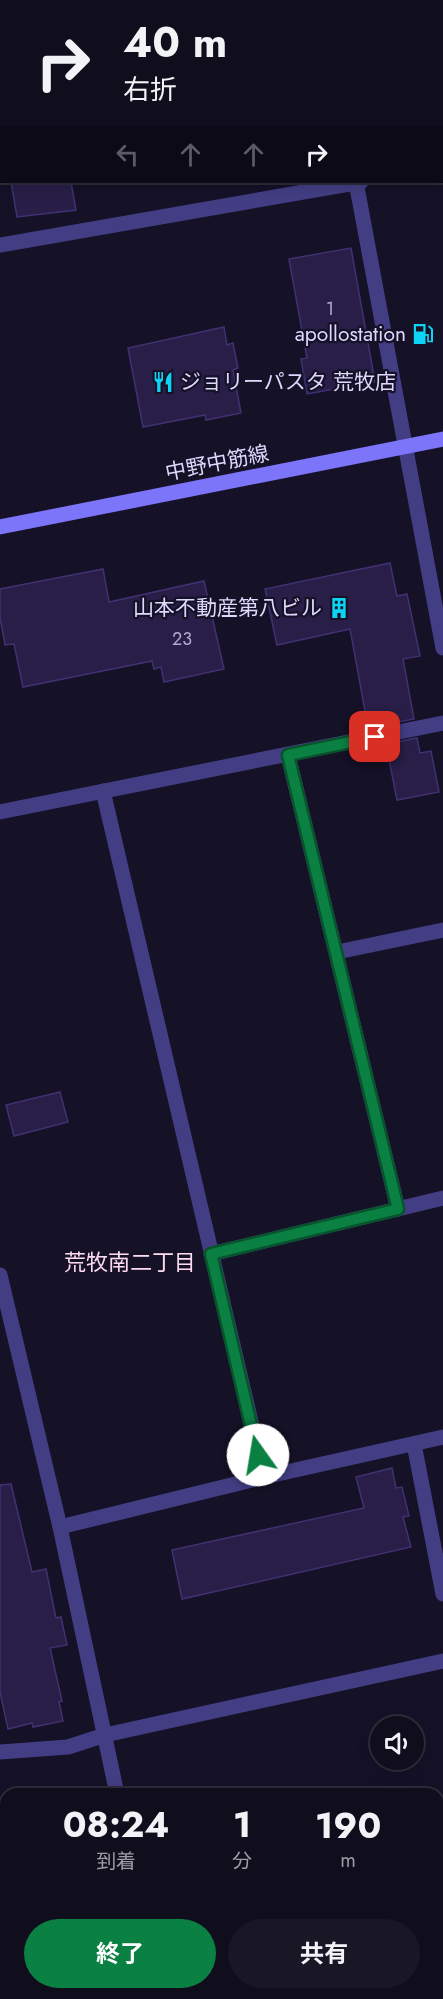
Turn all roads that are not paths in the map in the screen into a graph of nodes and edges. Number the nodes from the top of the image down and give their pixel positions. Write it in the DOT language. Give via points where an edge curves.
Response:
graph roads {
  1 [pos="351,183"];
  2 [pos="357,183"];
  3 [pos="0,245"];
  4 [pos="443,439"];
  5 [pos="406,447"];
  6 [pos="0,527"];
  7 [pos="443,648"];
  8 [pos="443,723"];
  9 [pos="288,755"];
  10 [pos="103,791"];
  11 [pos="0,812"];
  12 [pos="443,930"];
  13 [pos="337,952"];
  14 [pos="443,1198"];
  15 [pos="398,1209"];
  16 [pos="211,1254"];
  17 [pos="0,1275"];
  18 [pos="443,1437"];
  19 [pos="414,1444"];
  20 [pos="264,1477"];
  21 [pos="60,1527"];
  22 [pos="443,1594"];
  23 [pos="443,1661"];
  24 [pos="105,1735"];
  25 [pos="0,1752"];
  26 [pos="116,1788"];
  1 -- 3 [label="street"];
  2 -- 5 [label="street"];
  4 -- 5 [label="main road, 中野中筋線"];
  5 -- 6 [label="main road, 中野中筋線"];
  5 -- 7 [label="street"];
  8 -- 9 [label="street"];
  9 -- 10 [label="street"];
  9 -- 13 [label="street"];
  10 -- 11 [label="street"];
  10 -- 16 [label="street"];
  12 -- 13 [label="street"];
  13 -- 15 [label="street"];
  14 -- 15 [label="street"];
  15 -- 16 [label="street"];
  16 -- 20 [label="street"];
  17 -- 21 [label="street"];
  18 -- 19 [label="street"];
  19 -- 20 [label="street"];
  19 -- 22 [label="street"];
  20 -- 21 [label="street"];
  21 -- 24 [label="street"];
  23 -- 24 [label="street"];
  24 -- 25 [label="street" via="68,1747"];
  24 -- 26 [label="street"];
}
